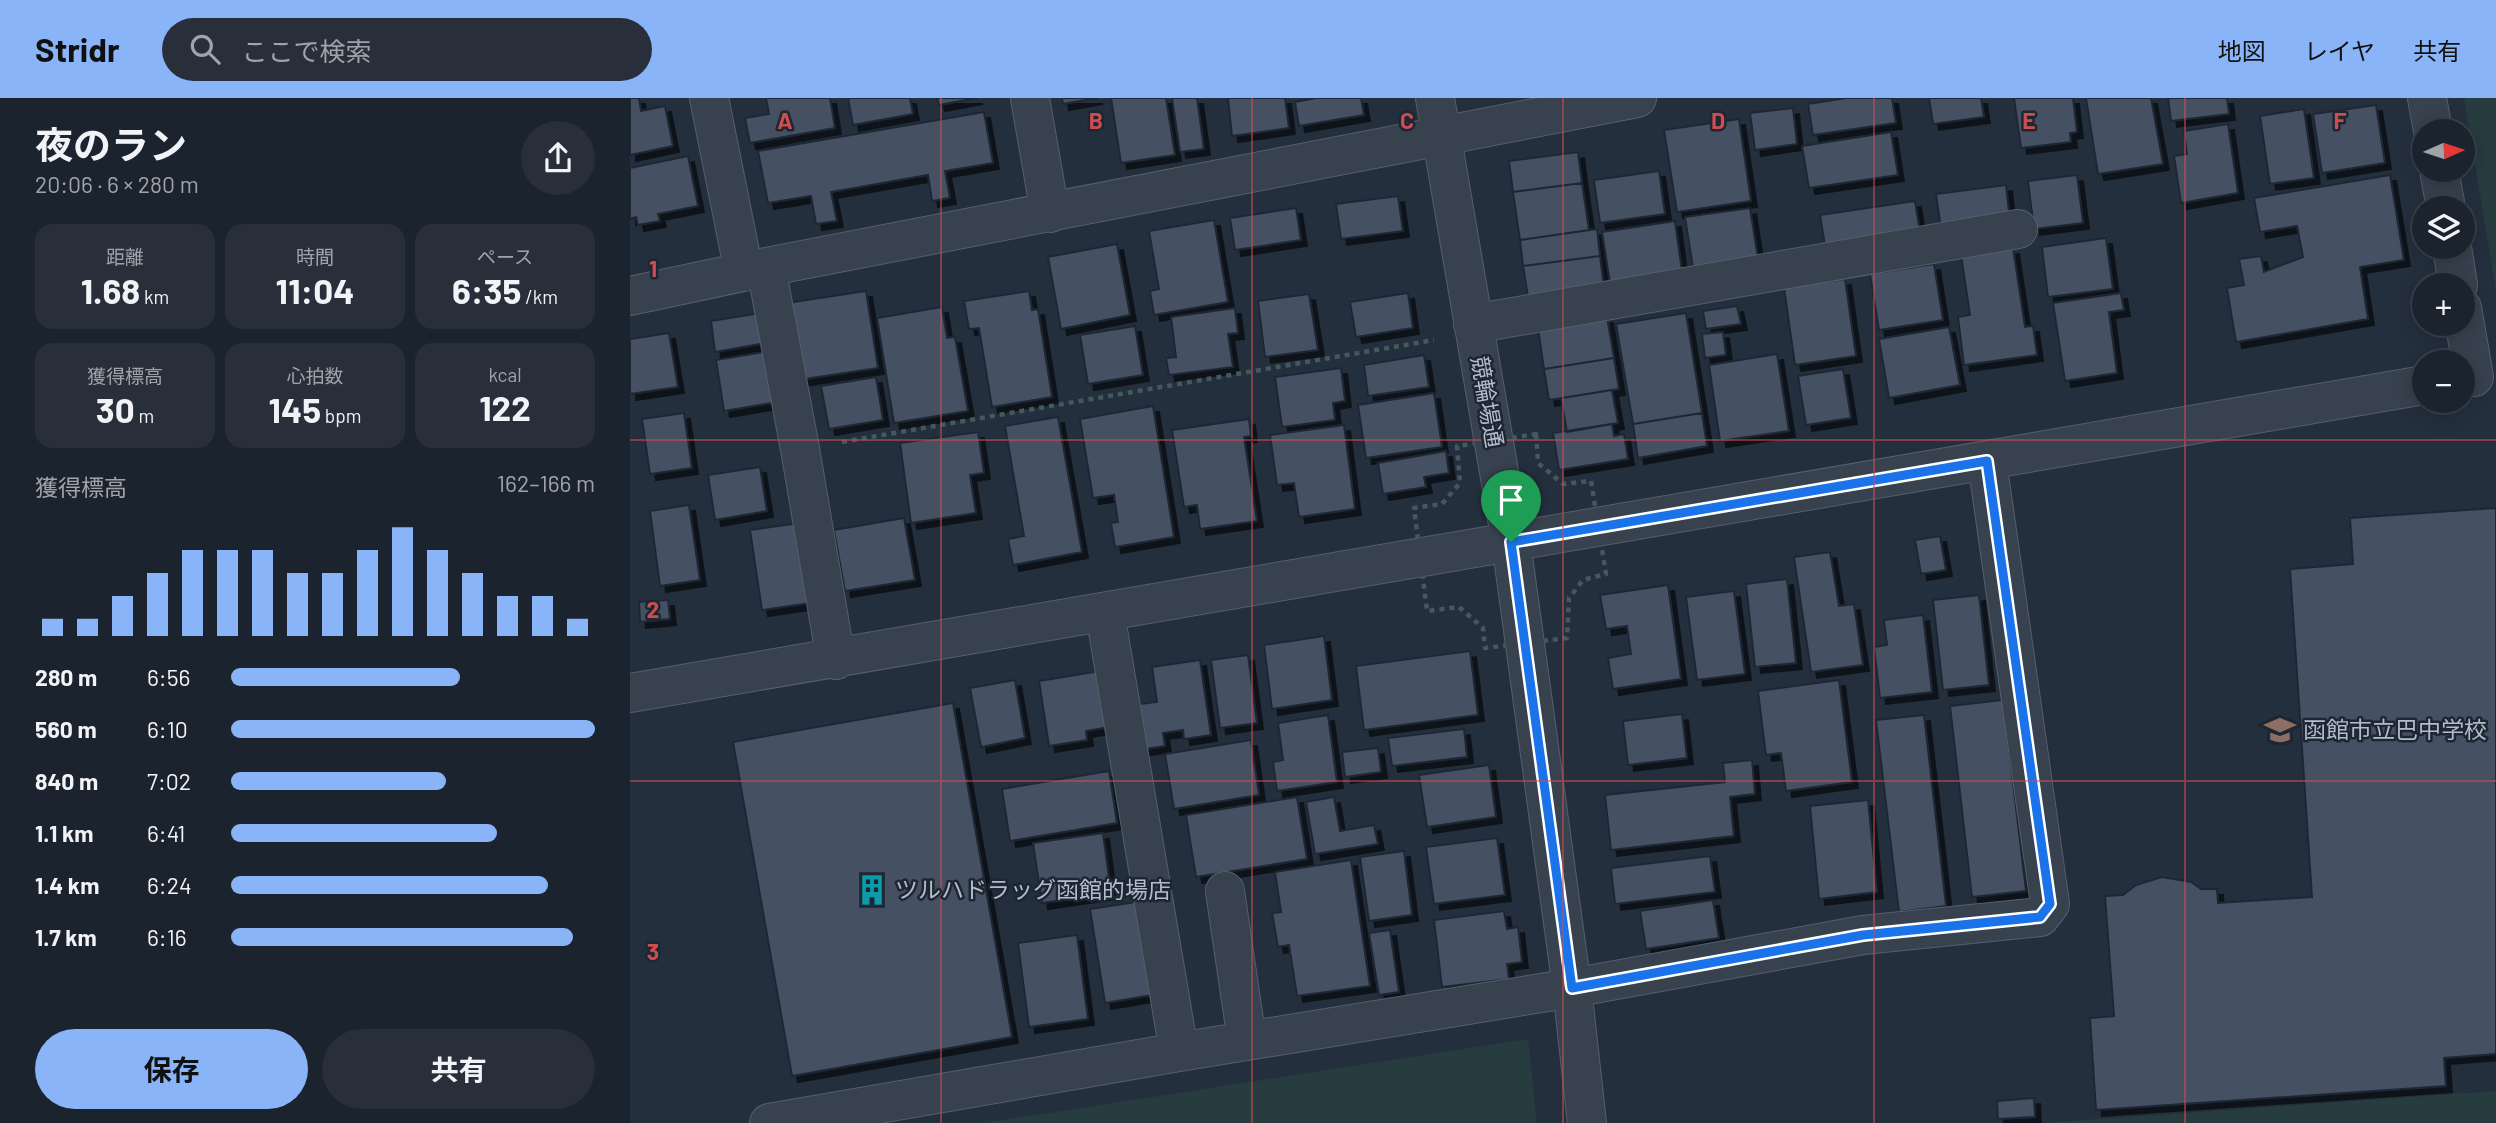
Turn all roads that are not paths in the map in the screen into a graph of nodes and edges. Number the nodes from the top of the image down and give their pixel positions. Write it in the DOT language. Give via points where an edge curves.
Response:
graph roads {
  1 [pos="709,98"];
  2 [pos="1030,98"];
  3 [pos="1435,98"];
  4 [pos="1637,98"];
  5 [pos="2427,98"];
  6 [pos="2431,119"];
  7 [pos="1441,135"];
  8 [pos="1050,213"];
  9 [pos="2018,229"];
  10 [pos="755,270"];
  11 [pos="630,296"];
  12 [pos="1474,324"];
  13 [pos="2468,336"];
  14 [pos="2477,376"];
  15 [pos="2412,387"];
  16 [pos="1987,461"];
  17 [pos="1511,542"];
  18 [pos="1105,613"];
  19 [pos="836,660"];
  20 [pos="630,693"];
  21 [pos="1224,891"];
  22 [pos="1572,988"];
  23 [pos="1247,1041"];
  24 [pos="1179,1052"];
  25 [pos="769,1123"];
  26 [pos="1587,1123"];
  1 -- 10 [label="street"];
  2 -- 8 [label="street"];
  3 -- 7 [label="street, 競輪場通"];
  4 -- 7 [label="street"];
  5 -- 6 [label="street"];
  7 -- 8 [label="street"];
  7 -- 12 [label="street, 競輪場通"];
  8 -- 10 [label="street"];
  9 -- 12 [label="street"];
  10 -- 11 [label="street"];
  10 -- 19 [label="street" via="800,449"];
  12 -- 17 [label="street, 競輪場通"];
  13 -- 14 [label="street"];
  15 -- 16 [label="street"];
  16 -- 17 [label="street"];
  16 -- 22 [label="street" via="2050,904 2040,917 1863,935"];
  17 -- 18 [label="street"];
  17 -- 22 [label="street, 競輪場通"];
  18 -- 19 [label="street"];
  18 -- 24 [label="street"];
  19 -- 20 [label="street"];
  21 -- 23 [label="street"];
  22 -- 23 [label="street"];
  22 -- 26 [label="street, 競輪場通"];
  23 -- 24 [label="street"];
  24 -- 25 [label="street"];
}
